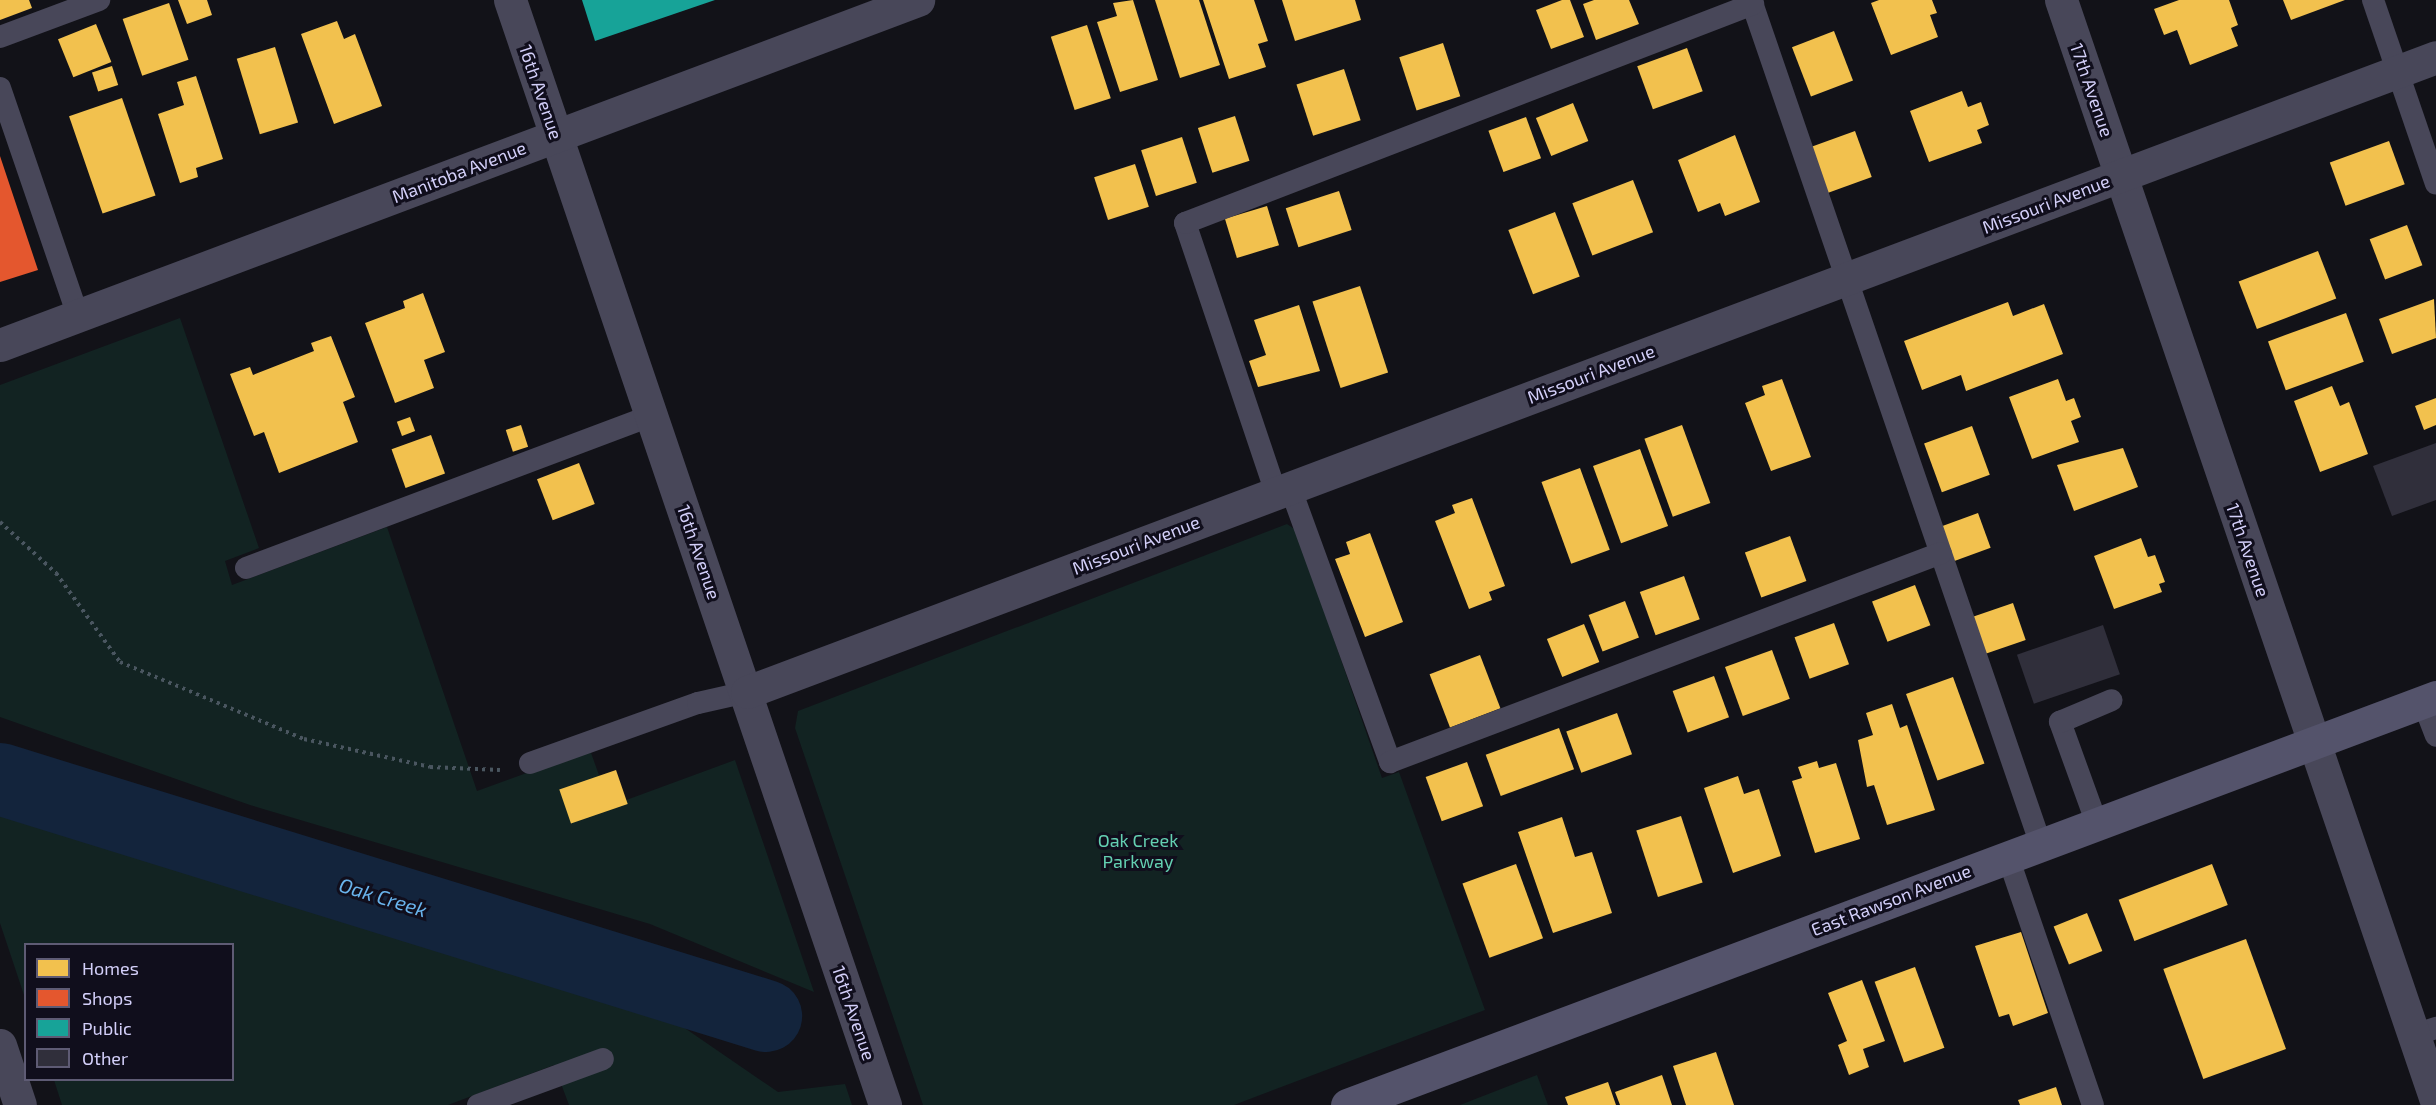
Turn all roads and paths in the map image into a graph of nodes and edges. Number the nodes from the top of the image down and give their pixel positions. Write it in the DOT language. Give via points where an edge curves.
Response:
graph roads {
  1 [pos="99,0"];
  2 [pos="510,0"];
  3 [pos="918,0"];
  4 [pos="2061,0"];
  5 [pos="2373,0"];
  6 [pos="1752,2"];
  7 [pos="0,37"];
  8 [pos="2436,57"];
  9 [pos="2397,72"];
  10 [pos="0,88"];
  11 [pos="556,136"];
  12 [pos="2121,176"];
  13 [pos="2436,184"];
  14 [pos="1847,279"];
  15 [pos="78,315"];
  16 [pos="0,345"];
  17 [pos="652,415"];
  18 [pos="1283,490"];
  19 [pos="0,522"];
  20 [pos="1941,552"];
  21 [pos="246,568"];
  22 [pos="747,692"];
  23 [pos="2430,699"];
  24 [pos="2112,700"];
  25 [pos="2436,736"];
  26 [pos="2314,742"];
  27 [pos="530,763"];
  28 [pos="2097,824"];
  29 [pos="2041,845"];
  30 [pos="2008,856"];
  31 [pos="2425,1031"];
  32 [pos="0,1045"];
  33 [pos="603,1059"];
  34 [pos="2436,1100"];
  35 [pos="20,1105"];
  36 [pos="478,1105"];
  37 [pos="885,1105"];
  38 [pos="1347,1105"];
  39 [pos="2093,1105"];
  1 -- 7 [label="lane"];
  2 -- 11 [label="street, 16th Avenue"];
  3 -- 11 [label="street, Manitoba Avenue"];
  4 -- 12 [label="street, 17th Avenue"];
  5 -- 9 [label="lane"];
  6 -- 14 [label="lane"];
  6 -- 18 [label="lane" via="1185,223"];
  8 -- 9 [label="street, Missouri Avenue"];
  9 -- 12 [label="street, Missouri Avenue"];
  9 -- 13 [label="lane"];
  10 -- 15 [label="lane"];
  11 -- 15 [label="street, Manitoba Avenue"];
  11 -- 17 [label="street, 16th Avenue"];
  12 -- 14 [label="street, Missouri Avenue"];
  12 -- 26 [label="street, 17th Avenue"];
  14 -- 18 [label="street, Missouri Avenue"];
  14 -- 20 [label="lane"];
  15 -- 16 [label="street, Manitoba Avenue"];
  17 -- 21 [label="lane"];
  17 -- 22 [label="street, 16th Avenue"];
  18 -- 20 [label="lane" via="1390,762"];
  18 -- 22 [label="street, Missouri Avenue"];
  19 -- 27 [label="path" via="56,573 120,662 304,739 430,767 489,771"];
  20 -- 29 [label="lane"];
  22 -- 27 [label="lane" via="698,703"];
  22 -- 37 [label="street, 16th Avenue"];
  23 -- 25 [label="lane"];
  23 -- 26 [label="main road, East Rawson Avenue"];
  24 -- 28 [label="lane" via="2060,722"];
  26 -- 28 [label="main road, East Rawson Avenue"];
  26 -- 31 [label="street, 17th Avenue"];
  28 -- 29 [label="main road, East Rawson Avenue"];
  29 -- 30 [label="main road, East Rawson Avenue"];
  30 -- 38 [label="main road, East Rawson Avenue"];
  30 -- 39 [label="lane"];
  31 -- 34 [label="street, 17th Avenue"];
  32 -- 35 [label="street"];
  33 -- 36 [label="lane"];
}
